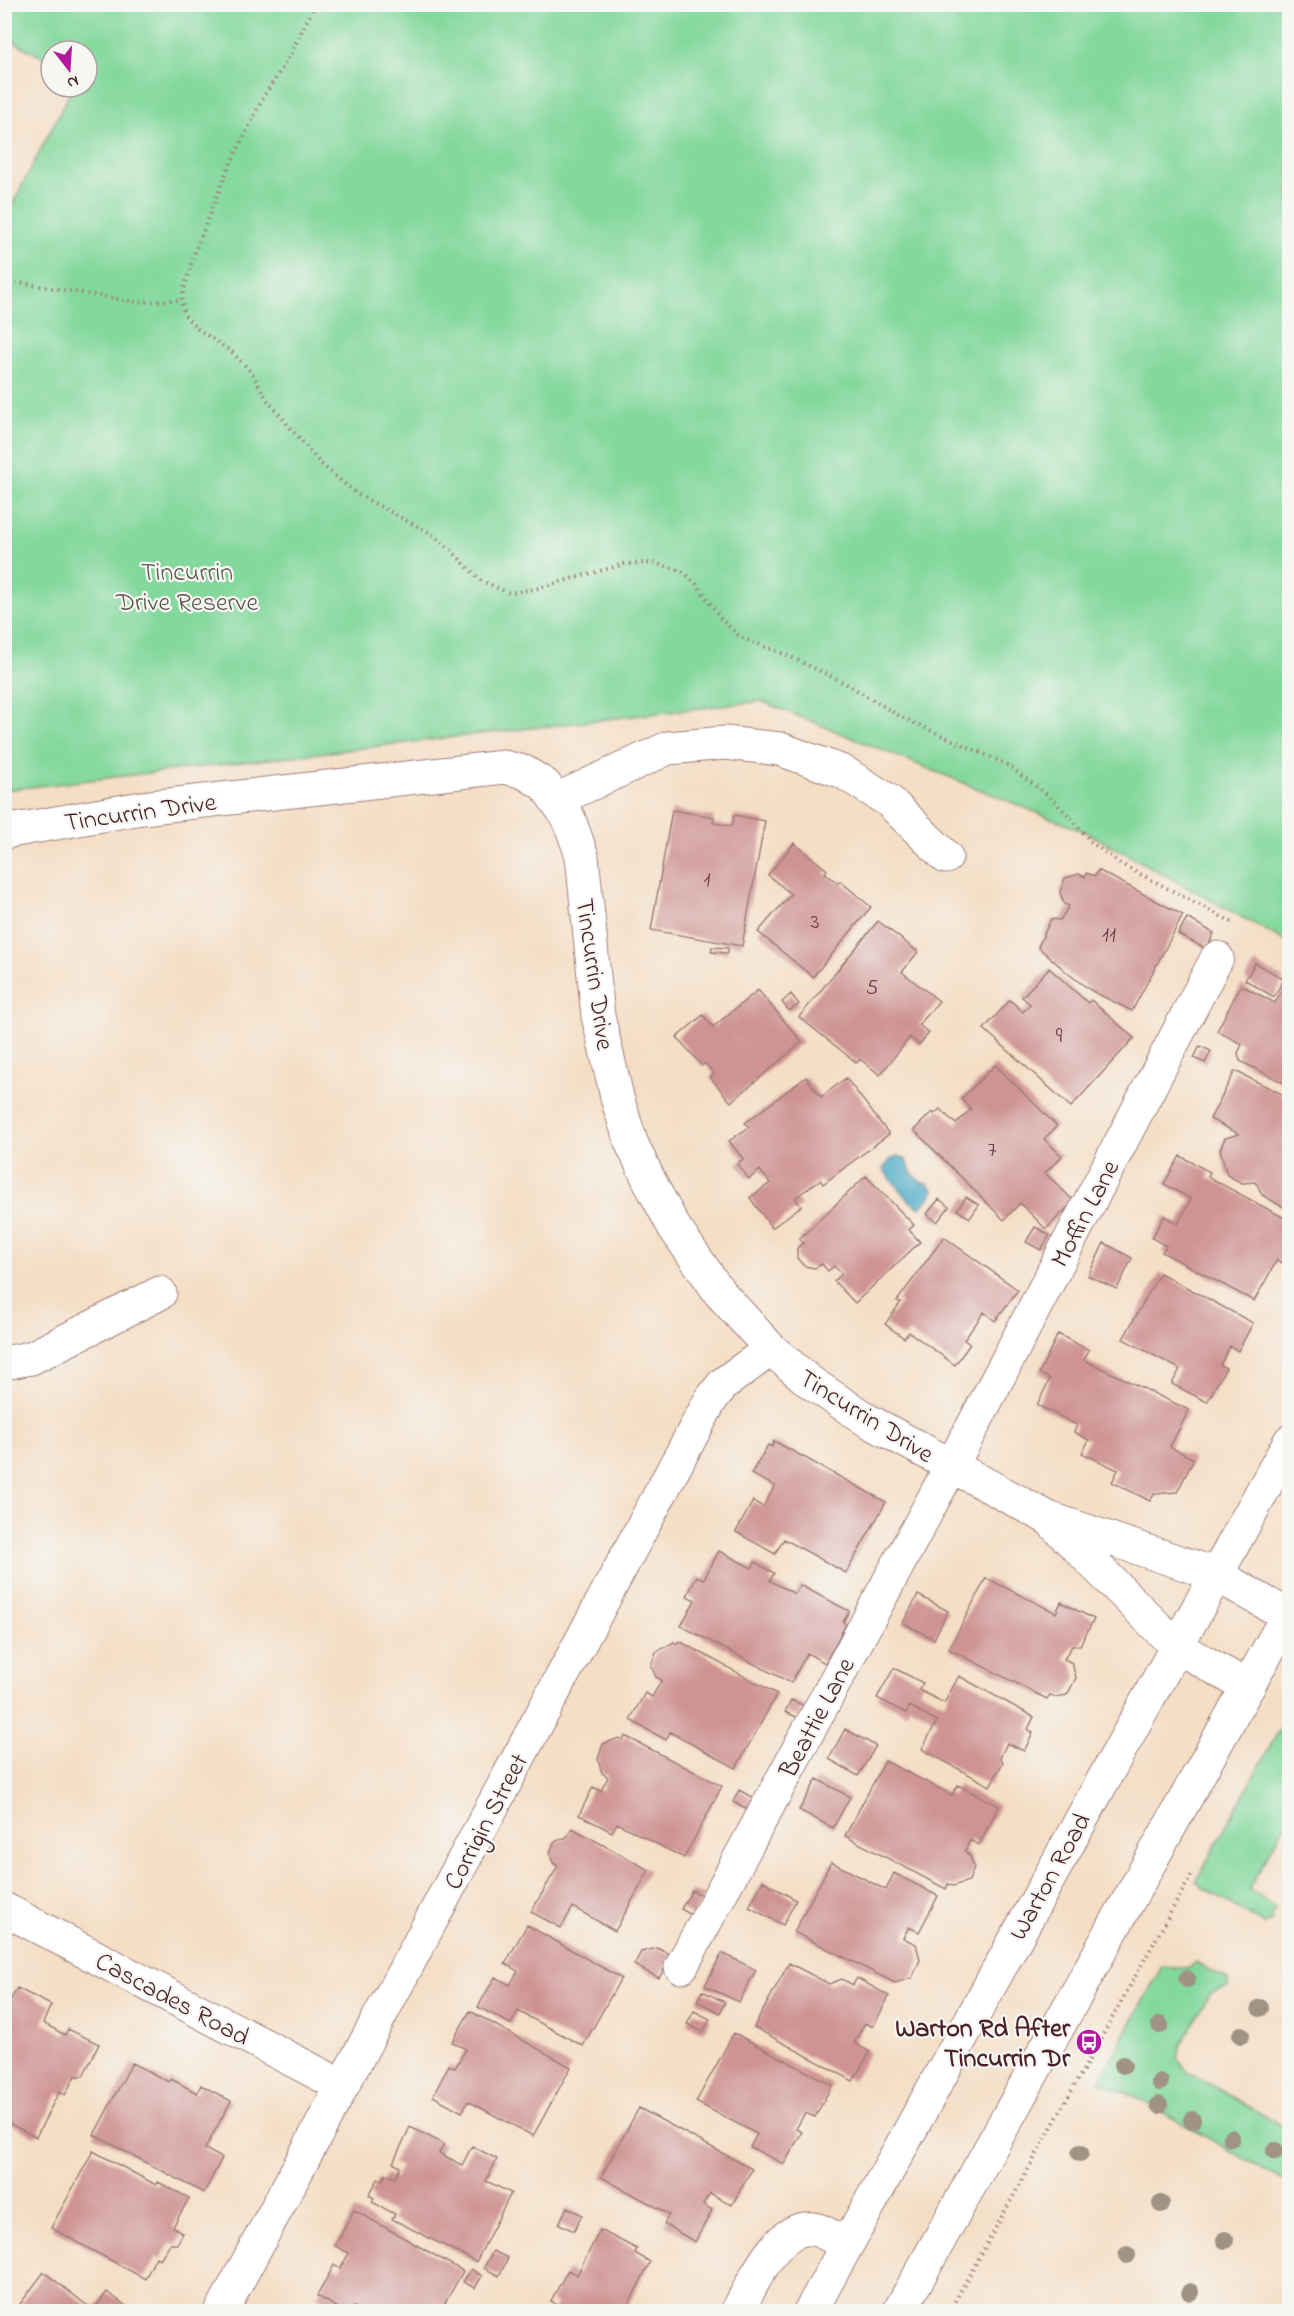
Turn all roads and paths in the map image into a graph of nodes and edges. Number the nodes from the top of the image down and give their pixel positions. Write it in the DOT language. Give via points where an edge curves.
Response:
graph roads {
  1 [pos="315,4"];
  2 [pos="4,280"];
  3 [pos="181,300"];
  4 [pos="556,800"];
  5 [pos="4,832"];
  6 [pos="946,857"];
  7 [pos="1217,958"];
  8 [pos="160,1293"];
  9 [pos="771,1349"];
  10 [pos="4,1363"];
  11 [pos="1290,1441"];
  12 [pos="951,1467"];
  13 [pos="1048,1518"];
  14 [pos="1215,1574"];
  15 [pos="1288,1613"];
  16 [pos="1176,1646"];
  17 [pos="1248,1687"];
  18 [pos="1192,1874"];
  19 [pos="4,1909"];
  20 [pos="681,1967"];
  21 [pos="342,2086"];
  22 [pos="846,2245"];
  23 [pos="221,2312"];
  24 [pos="737,2312"];
  25 [pos="810,2312"];
  26 [pos="899,2312"];
  27 [pos="949,2312"];
  1 -- 3 [label="path" via="227,171 194,254"];
  2 -- 3 [label="path" via="136,302"];
  3 -- 7 [label="path" via="184,314 195,327 233,353 251,372 268,401 320,463 357,494 430,533 480,580 509,593 625,564 652,563 683,573 696,583 721,619 740,637 787,655 845,683 903,718 1006,764 1049,796 1092,843 1120,864 1236,924"];
  4 -- 5 [label="street, Tincurrin Drive" via="544,785 524,772 504,767 142,808"];
  4 -- 6 [label="street" via="668,748 725,743 780,749 843,772 889,801"];
  4 -- 9 [label="street, Tincurrin Drive" via="569,819 582,856 598,1016 631,1142 674,1227 720,1293"];
  7 -- 12 [label="street, Moffin Lane"];
  8 -- 10 [label="street" via="30,1358"];
  9 -- 12 [label="street, Tincurrin Drive" via="844,1406"];
  9 -- 21 [label="street, Corrigin Street" via="723,1384 710,1401"];
  11 -- 14 [label="street, Warton Road"];
  12 -- 13 [label="street, Tincurrin Drive"];
  12 -- 20 [label="street, Beattie Lane"];
  13 -- 14 [label="street, Tincurrin Drive"];
  13 -- 16 [label="street, Tincurrin Drive"];
  14 -- 15 [label="street, Tincurrin Drive"];
  14 -- 16 [label="street, Warton Road"];
  15 -- 17 [label="street"];
  16 -- 17 [label="street, Tincurrin Drive"];
  16 -- 22 [label="street, Warton Road"];
  17 -- 26 [label="street"];
  18 -- 27 [label="path"];
  19 -- 21 [label="street, Cascades Road"];
  21 -- 23 [label="street, Corrigin Street"];
  22 -- 24 [label="street" via="816,2229 790,2233 778,2243"];
  22 -- 25 [label="street, Warton Road"];
}
